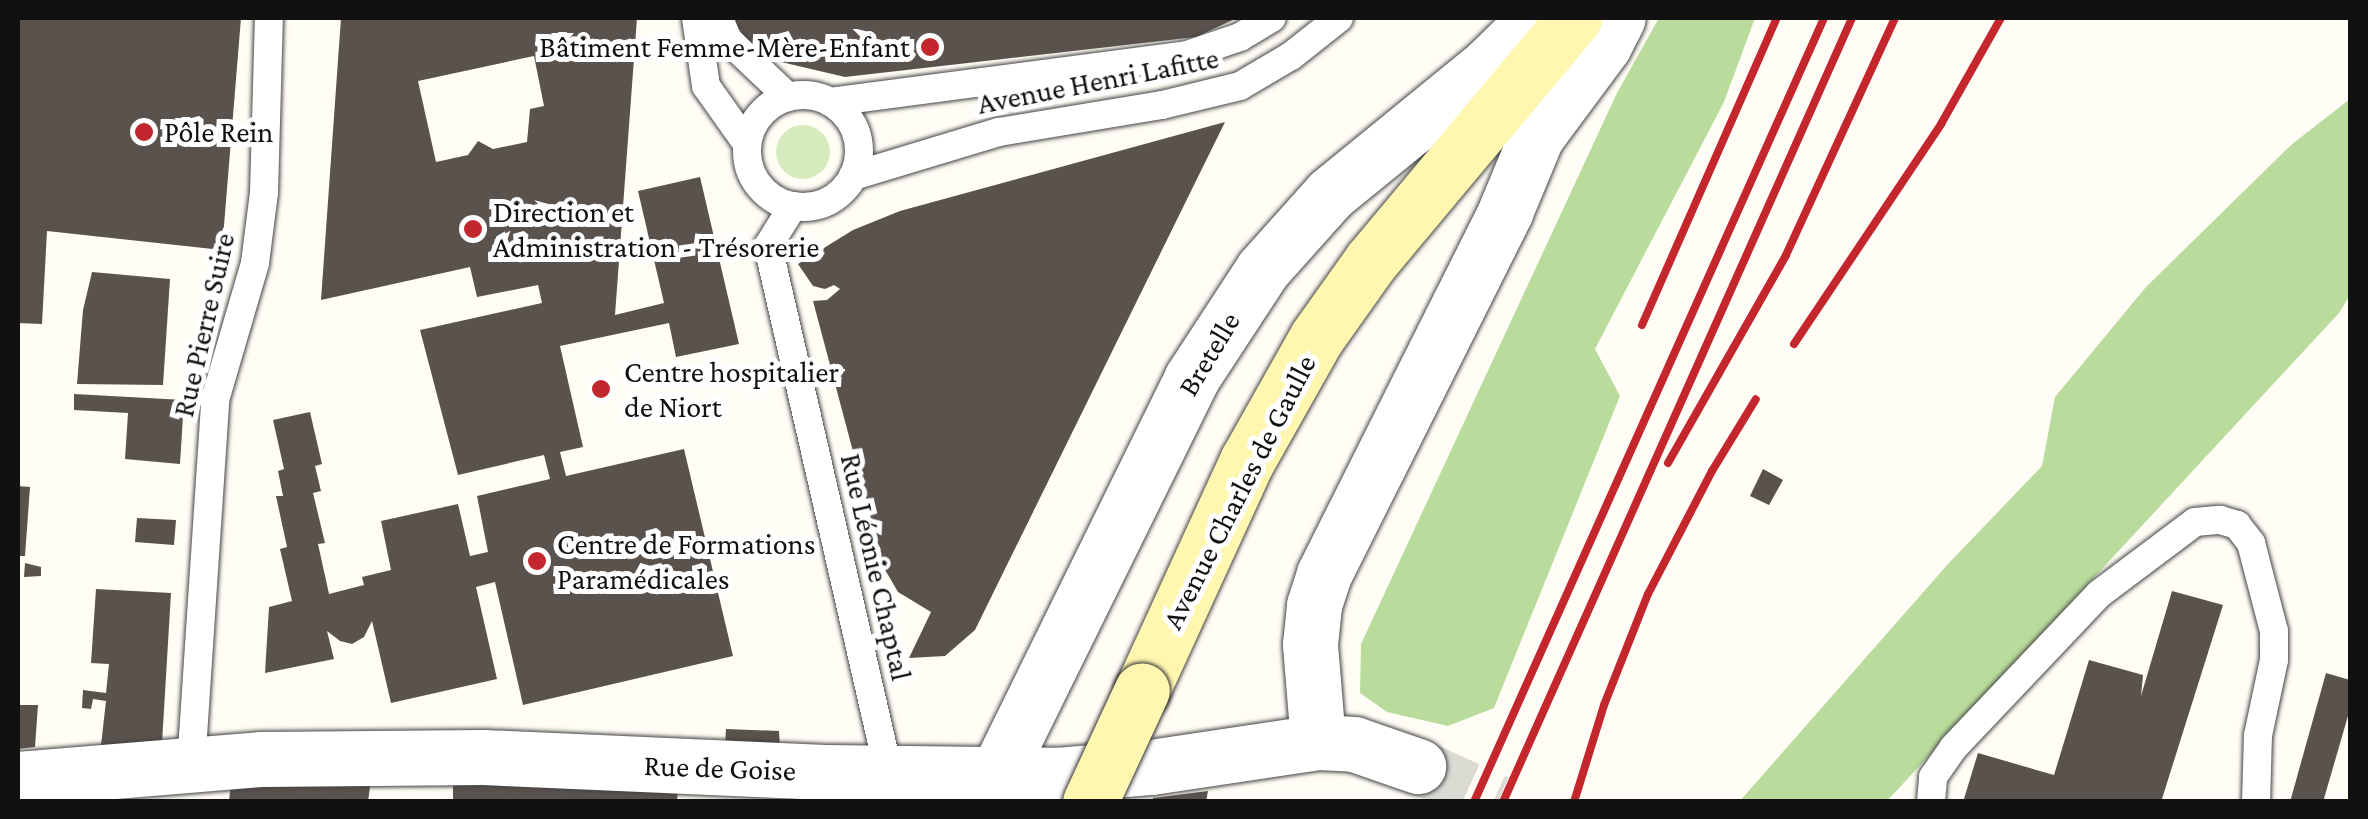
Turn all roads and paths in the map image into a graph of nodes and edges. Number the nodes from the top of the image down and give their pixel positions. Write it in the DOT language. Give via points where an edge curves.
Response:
graph roads {
  1 [pos="269,18"];
  2 [pos="696,18"];
  3 [pos="718,18"];
  4 [pos="1272,18"];
  5 [pos="1338,18"];
  6 [pos="1536,18"];
  7 [pos="1574,18"];
  8 [pos="1618,18"];
  9 [pos="788,97"];
  10 [pos="830,102"];
  11 [pos="747,144"];
  12 [pos="853,176"];
  13 [pos="793,206"];
  14 [pos="1318,742"];
  15 [pos="191,766"];
  16 [pos="1418,766"];
  17 [pos="890,774"];
  18 [pos="996,776"];
  19 [pos="18,779"];
  20 [pos="1090,802"];
  21 [pos="1931,802"];
  22 [pos="2256,802"];
  1 -- 15 [label="lane, Rue Pierre Suire" via="255,263 215,400"];
  2 -- 11 [label="lane" via="706,86"];
  3 -- 9 [label="lane" via="728,40"];
  4 -- 10 [label="lane, Avenue Henri Lafitte" via="1188,54"];
  5 -- 12 [label="lane, Avenue Henri Lafitte" via="1240,86 999,132"];
  6 -- 18 [label="street, Bretelle" via="1330,194 1263,269 1191,379"];
  7 -- 20 [label="main road, Avenue Charles de Gaulle, bridge" via="1372,261 1318,337 1248,461"];
  8 -- 14 [label="street" via="1536,137 1324,574 1310,644"];
  9 -- 10 [label="lane"];
  9 -- 11 [label="lane" via="760,114"];
  10 -- 12 [label="lane" via="853,126"];
  11 -- 13 [label="lane" via="763,191"];
  12 -- 13 [label="lane" via="828,201"];
  13 -- 17 [label="lane, Rue Léonie Chaptal" via="768,246"];
  14 -- 16 [label="street, Rue de Goise" via="1354,744"];
  14 -- 18 [label="street, Rue de Goise" via="1151,767"];
  15 -- 17 [label="street, Rue de Goise" via="483,757"];
  15 -- 19 [label="street, Rue de Goise"];
  17 -- 18 [label="street, Rue de Goise"];
  21 -- 22 [label="lane" via="1934,776 1953,748 2099,594 2195,522 2220,520 2237,525 2251,543 2274,631"];
}
